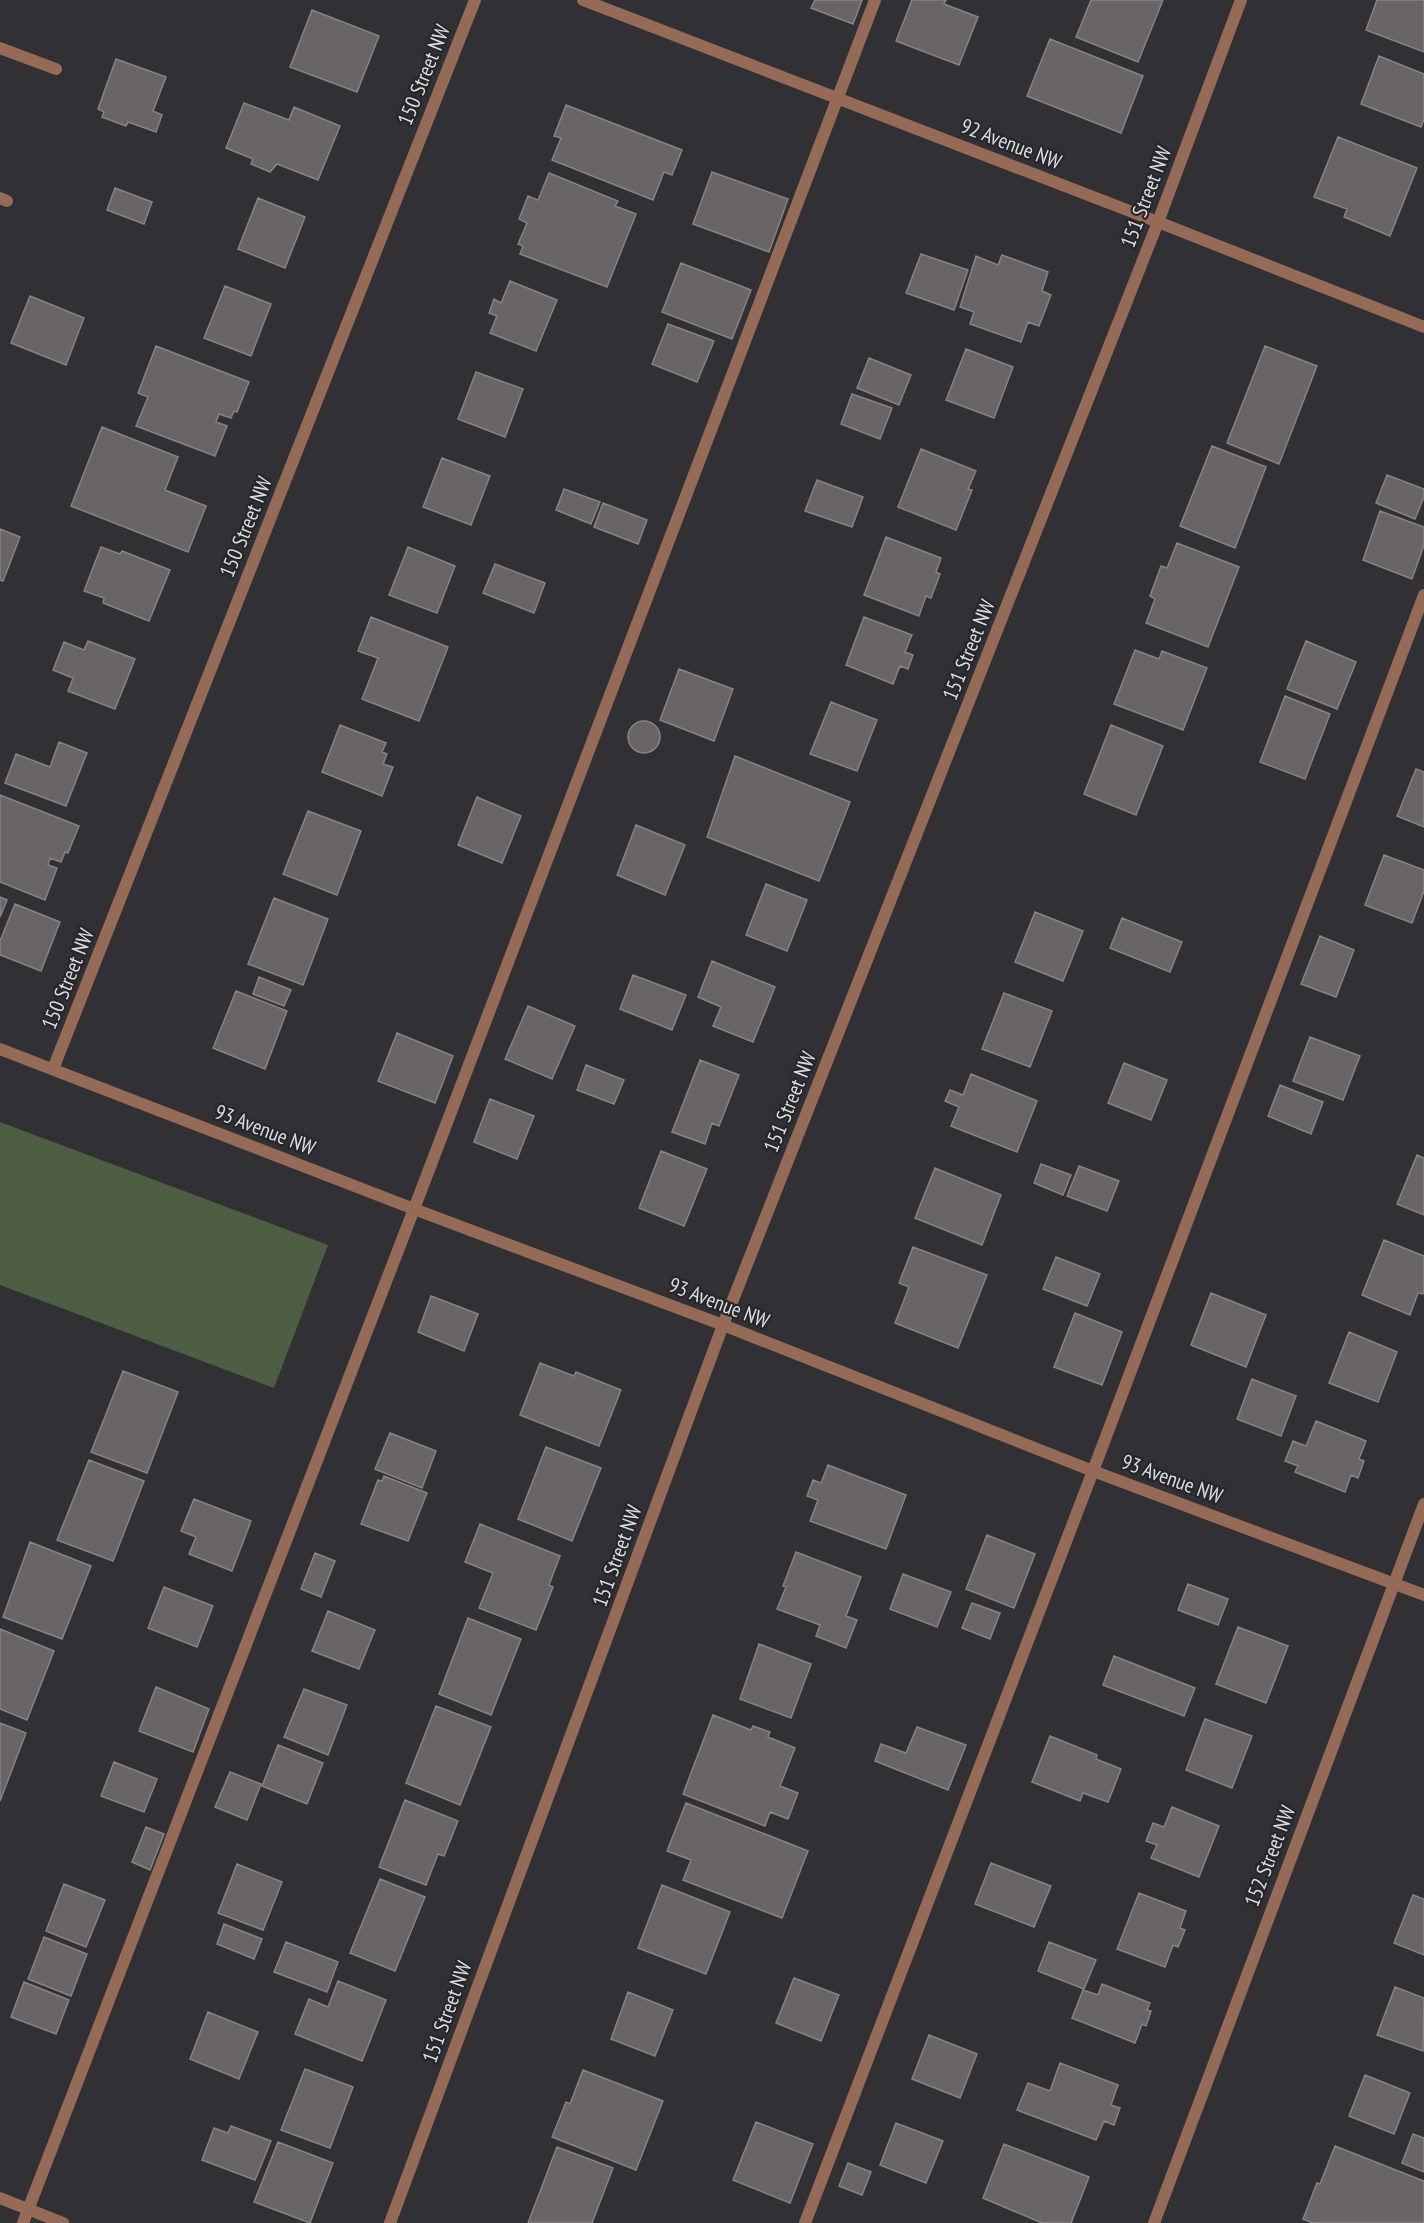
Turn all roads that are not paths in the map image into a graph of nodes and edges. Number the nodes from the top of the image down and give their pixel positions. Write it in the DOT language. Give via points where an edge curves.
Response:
graph roads {
  1 [pos="475,0"];
  2 [pos="584,0"];
  3 [pos="875,0"];
  4 [pos="1241,0"];
  5 [pos="0,48"];
  6 [pos="56,69"];
  7 [pos="836,98"];
  8 [pos="1158,222"];
  9 [pos="1424,327"];
  10 [pos="1424,595"];
  11 [pos="0,1049"];
  12 [pos="53,1069"];
  13 [pos="414,1209"];
  14 [pos="723,1325"];
  15 [pos="1093,1471"];
  16 [pos="1424,1504"];
  17 [pos="1393,1582"];
  18 [pos="1424,1595"];
  19 [pos="0,2198"];
  20 [pos="29,2210"];
  21 [pos="23,2223"];
  22 [pos="63,2223"];
  23 [pos="390,2223"];
  24 [pos="805,2223"];
  25 [pos="1154,2223"];
  1 -- 12 [label="street, 150 Street NW"];
  2 -- 7 [label="street, 92 Avenue NW"];
  3 -- 7 [label="street"];
  4 -- 8 [label="street, 151 Street NW"];
  5 -- 6 [label="street"];
  7 -- 8 [label="street, 92 Avenue NW"];
  7 -- 13 [label="street"];
  8 -- 9 [label="street, 92 Avenue NW"];
  8 -- 14 [label="street, 151 Street NW"];
  10 -- 15 [label="street"];
  11 -- 12 [label="street, 93 Avenue NW"];
  12 -- 13 [label="street, 93 Avenue NW"];
  13 -- 14 [label="street, 93 Avenue NW"];
  13 -- 20 [label="street"];
  14 -- 15 [label="street, 93 Avenue NW"];
  14 -- 23 [label="street, 151 Street NW"];
  15 -- 17 [label="street, 93 Avenue NW"];
  15 -- 24 [label="street"];
  16 -- 17 [label="street, 152 Street NW"];
  17 -- 18 [label="street, 93 Avenue NW"];
  17 -- 25 [label="street, 152 Street NW"];
  19 -- 20 [label="street"];
  20 -- 21 [label="street"];
  20 -- 22 [label="street"];
}
